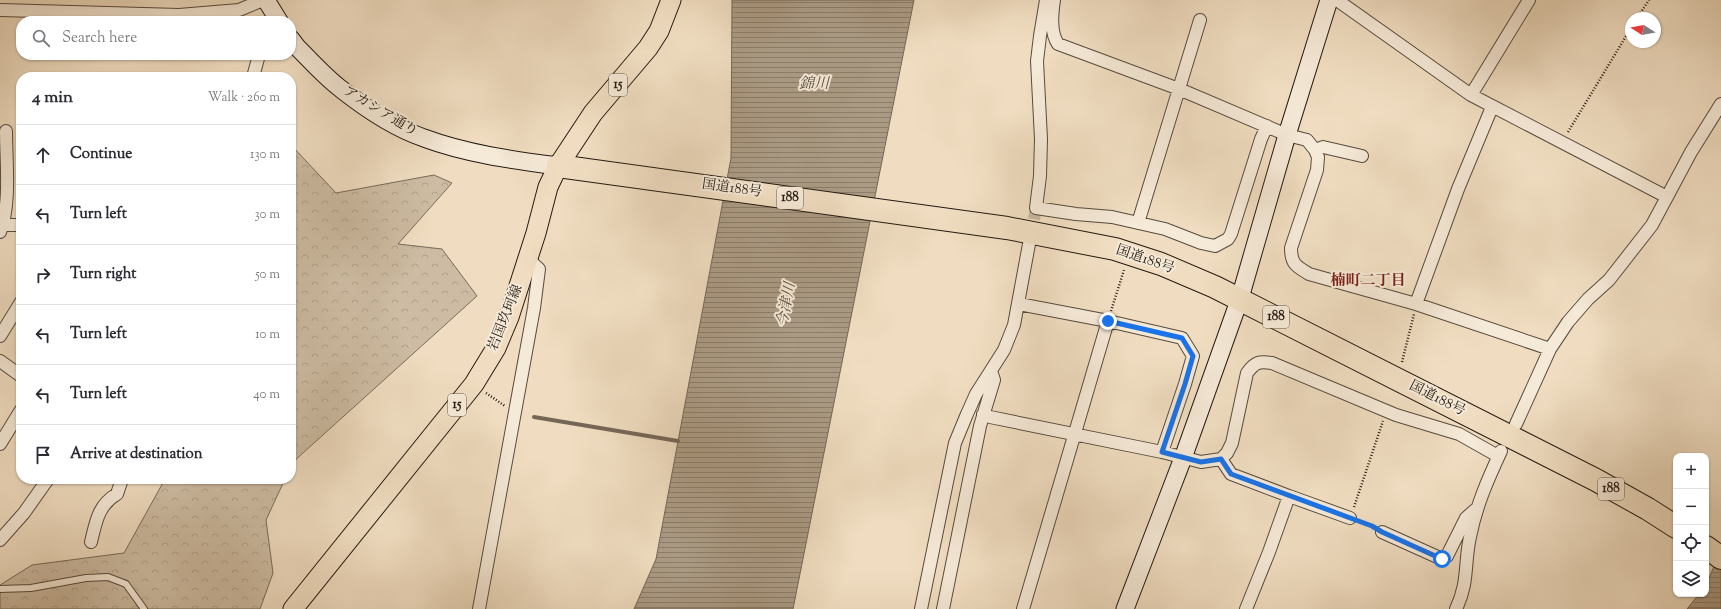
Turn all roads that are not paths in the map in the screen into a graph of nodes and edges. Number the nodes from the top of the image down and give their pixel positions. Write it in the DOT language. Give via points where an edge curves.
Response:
graph roads {
  1 [pos="263,0"];
  2 [pos="266,0"];
  3 [pos="671,0"];
  4 [pos="1046,0"];
  5 [pos="1054,0"];
  6 [pos="1329,0"];
  7 [pos="1337,0"];
  8 [pos="1529,0"];
  9 [pos="50,6"];
  10 [pos="0,10"];
  11 [pos="276,16"];
  12 [pos="1200,20"];
  13 [pos="296,44"];
  14 [pos="258,60"];
  15 [pos="254,72"];
  16 [pos="1179,89"];
  17 [pos="1471,95"];
  18 [pos="1721,104"];
  19 [pos="1492,107"];
  20 [pos="1267,126"];
  21 [pos="6,131"];
  22 [pos="1287,135"];
  23 [pos="1315,150"];
  24 [pos="1362,156"];
  25 [pos="558,166"];
  26 [pos="1667,197"];
  27 [pos="1138,223"];
  28 [pos="16,226"];
  29 [pos="1,227"];
  30 [pos="1029,244"];
  31 [pos="528,259"];
  32 [pos="1240,298"];
  33 [pos="1019,304"];
  34 [pos="1416,304"];
  35 [pos="16,310"];
  36 [pos="1108,321"];
  37 [pos="0,336"];
  38 [pos="1550,349"];
  39 [pos="0,361"];
  40 [pos="991,371"];
  41 [pos="16,372"];
  42 [pos="983,414"];
  43 [pos="16,418"];
  44 [pos="1516,424"];
  45 [pos="1074,435"];
  46 [pos="0,444"];
  47 [pos="1162,452"];
  48 [pos="1184,458"];
  49 [pos="1221,459"];
  50 [pos="45,484"];
  51 [pos="120,484"];
  52 [pos="1289,496"];
  53 [pos="1476,509"];
  54 [pos="1350,518"];
  55 [pos="1673,525"];
  56 [pos="1382,532"];
  57 [pos="0,540"];
  58 [pos="91,542"];
  59 [pos="1709,549"];
  60 [pos="1721,558"];
  61 [pos="0,590"];
  62 [pos="144,609"];
  63 [pos="293,609"];
  64 [pos="479,609"];
  65 [pos="921,609"];
  66 [pos="943,609"];
  67 [pos="1023,609"];
  68 [pos="1125,609"];
  69 [pos="1246,609"];
  70 [pos="1456,609"];
  1 -- 9 [label="street" via="239,10 179,15"];
  2 -- 11 [label="street"];
  3 -- 25 [label="main road, 岩国玖珂線 / 15" via="659,31 648,48 594,113"];
  4 -- 27 [label="street" via="1037,61 1041,139 1036,208 1102,215"];
  5 -- 16 [label="street" via="1054,39 1058,44"];
  6 -- 22 [label="street"];
  7 -- 17 [label="street"];
  8 -- 17 [label="street"];
  9 -- 10 [label="street"];
  12 -- 16 [label="street"];
  13 -- 25 [label="street, アカシア通り" via="340,88 393,123 423,138 461,150"];
  14 -- 15 [label="street"];
  16 -- 20 [label="street"];
  16 -- 27 [label="street"];
  17 -- 19 [label="street"];
  18 -- 26 [label="street"];
  19 -- 26 [label="street"];
  19 -- 34 [label="street" via="1458,189"];
  20 -- 22 [label="street"];
  20 -- 27 [label="street" via="1228,240 1215,246"];
  21 -- 29 [label="street" via="6,206"];
  22 -- 23 [label="street" via="1307,140"];
  22 -- 32 [label="street"];
  23 -- 24 [label="street" via="1323,147"];
  23 -- 34 [label="street" via="1318,157 1317,170 1291,248 1291,258 1296,266 1309,274"];
  25 -- 31 [label="main road, 岩国玖珂線 / 15" via="548,187"];
  25 -- 32 [label="highway, 国道188号 / 188" via="991,226 1081,241 1161,264"];
  26 -- 38 [label="street" via="1652,225 1635,248 1609,280 1568,322"];
  28 -- 29 [label="street"];
  30 -- 33 [label="street"];
  31 -- 63 [label="main road, 岩国玖珂線 / 15" via="496,348 474,384"];
  31 -- 64 [label="street" via="539,269 516,414"];
  32 -- 48 [label="street"];
  32 -- 55 [label="highway, 国道188号 / 188" via="1596,480"];
  33 -- 36 [label="street"];
  33 -- 40 [label="street" via="1004,350"];
  34 -- 38 [label="street"];
  35 -- 37 [label="street"];
  36 -- 45 [label="street"];
  36 -- 47 [label="street" via="1182,338 1193,356"];
  38 -- 44 [label="street"];
  39 -- 41 [label="street"];
  40 -- 42 [label="street" via="994,380"];
  40 -- 65 [label="street" via="966,414 955,443"];
  42 -- 45 [label="street"];
  42 -- 66 [label="street"];
  43 -- 46 [label="street"];
  45 -- 47 [label="street"];
  45 -- 67 [label="street"];
  47 -- 48 [label="street"];
  48 -- 49 [label="street" via="1201,462"];
  48 -- 68 [label="street"];
  49 -- 52 [label="street" via="1231,474"];
  49 -- 53 [label="street" via="1232,443 1247,373 1252,366 1261,362 1272,363 1386,411 1459,434 1500,453"];
  50 -- 57 [label="street" via="24,514"];
  51 -- 58 [label="street" via="117,494 108,499 102,507"];
  52 -- 54 [label="street"];
  52 -- 69 [label="street"];
  53 -- 56 [label="street" via="1466,518 1447,556 1442,559"];
  53 -- 70 [label="street" via="1469,539 1466,582"];
  59 -- 60 [label="highway"];
  61 -- 62 [label="lane" via="108,577 126,584"];
}
